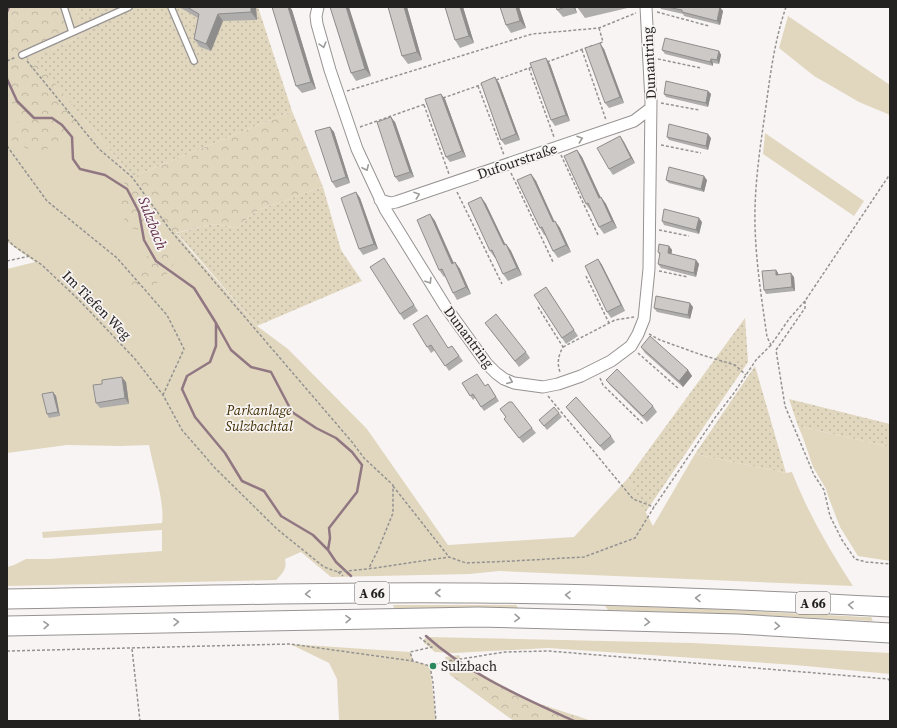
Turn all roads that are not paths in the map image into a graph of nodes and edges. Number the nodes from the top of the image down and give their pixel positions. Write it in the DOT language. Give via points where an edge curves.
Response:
graph roads {
  1 [pos="64,7"];
  2 [pos="129,7"];
  3 [pos="171,7"];
  4 [pos="318,7"];
  5 [pos="646,8"];
  6 [pos="72,32"];
  7 [pos="22,55"];
  8 [pos="194,61"];
  9 [pos="651,105"];
  10 [pos="380,200"];
  11 [pos="7,599"];
  12 [pos="890,607"];
  13 [pos="7,626"];
  14 [pos="890,633"];
  1 -- 6 [label="lane"];
  2 -- 6 [label="lane"];
  3 -- 8 [label="lane"];
  4 -- 10 [label="street, Dunantring, one-way" via="317,24 338,94 357,149"];
  5 -- 9 [label="street, Dunantring"];
  6 -- 7 [label="lane"];
  10 -- 9 [label="street, Dufourstraße, one-way" via="396,202 634,121"];
  10 -- 9 [label="street, Dunantring, one-way" via="444,306 487,364 514,383 543,387 564,382 595,370 631,346 645,314 650,269"];
  12 -- 11 [label="highway, A 66, one-way" via="737,599 477,593"];
  13 -- 14 [label="highway, A 66, one-way" via="478,617 738,624"];
}
